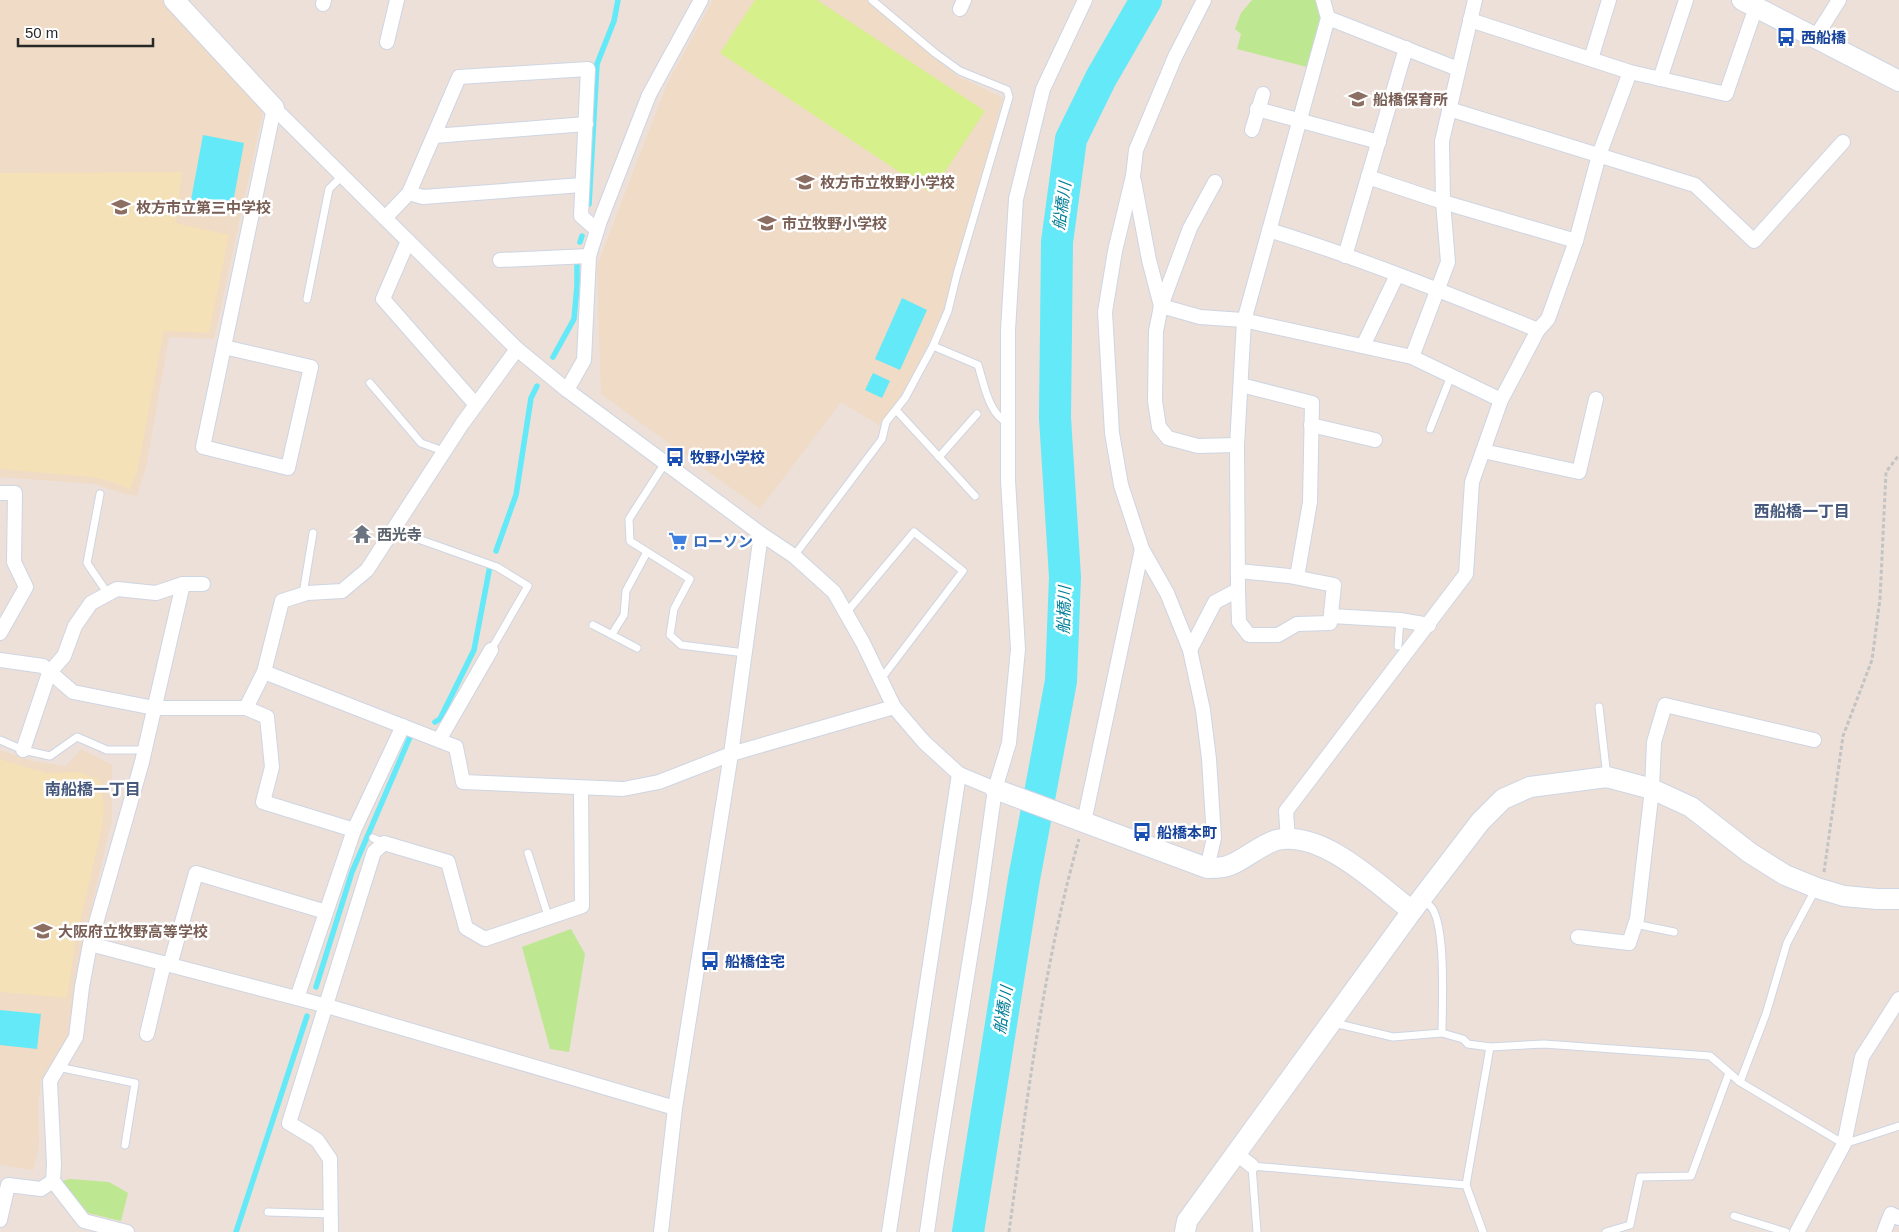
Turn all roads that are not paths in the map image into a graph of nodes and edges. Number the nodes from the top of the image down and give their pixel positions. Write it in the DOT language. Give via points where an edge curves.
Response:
graph roads {
  1 [pos="174,0"];
  2 [pos="397,0"];
  3 [pos="701,0"];
  4 [pos="872,0"];
  5 [pos="1085,0"];
  6 [pos="1204,0"];
  7 [pos="1323,0"];
  8 [pos="1475,0"];
  9 [pos="1609,0"];
  10 [pos="1686,0"];
  11 [pos="1838,0"];
  12 [pos="1749,4"];
  13 [pos="1328,18"];
  14 [pos="1470,20"];
  15 [pos="1815,38"];
  16 [pos="387,42"];
  17 [pos="1406,48"];
  18 [pos="1591,59"];
  19 [pos="1458,69"];
  20 [pos="1630,72"];
  21 [pos="1660,79"];
  22 [pos="1899,81"];
  23 [pos="1263,94"];
  24 [pos="274,108"];
  25 [pos="1258,109"];
  26 [pos="1449,109"];
  27 [pos="1301,121"];
  28 [pos="586,124"];
  29 [pos="1252,130"];
  30 [pos="434,136"];
  31 [pos="1378,142"];
  32 [pos="1843,142"];
  33 [pos="1599,155"];
  34 [pos="342,176"];
  35 [pos="1133,176"];
  36 [pos="1368,178"];
  37 [pos="1214,182"];
  38 [pos="582,184"];
  39 [pos="409,193"];
  40 [pos="1443,202"];
  41 [pos="385,218"];
  42 [pos="597,230"];
  43 [pos="1269,230"];
  44 [pos="408,241"];
  45 [pos="1576,241"];
  46 [pos="589,256"];
  47 [pos="1345,256"];
  48 [pos="500,260"];
  49 [pos="1398,275"];
  50 [pos="1438,290"];
  51 [pos="307,299"];
  52 [pos="1161,306"];
  53 [pos="1244,322"];
  54 [pos="1538,330"];
  55 [pos="933,346"];
  56 [pos="1363,346"];
  57 [pos="224,347"];
  58 [pos="517,349"];
  59 [pos="1412,356"];
  60 [pos="1451,376"];
  61 [pos="370,383"];
  62 [pos="1240,385"];
  63 [pos="567,390"];
  64 [pos="1596,399"];
  65 [pos="1501,400"];
  66 [pos="476,404"];
  67 [pos="896,410"];
  68 [pos="977,414"];
  69 [pos="1008,423"];
  70 [pos="1311,425"];
  71 [pos="1430,429"];
  72 [pos="1375,440"];
  73 [pos="1237,445"];
  74 [pos="1483,450"];
  75 [pos="443,451"];
  76 [pos="939,457"];
  77 [pos="665,463"];
  78 [pos="0,493"];
  79 [pos="100,494"];
  80 [pos="975,496"];
  81 [pos="393,530"];
  82 [pos="313,533"];
  83 [pos="762,534"];
  84 [pos="1142,549"];
  85 [pos="647,552"];
  86 [pos="794,556"];
  87 [pos="1238,571"];
  88 [pos="1297,577"];
  89 [pos="183,584"];
  90 [pos="203,584"];
  91 [pos="1238,590"];
  92 [pos="108,594"];
  93 [pos="303,595"];
  94 [pos="846,613"];
  95 [pos="1331,616"];
  96 [pos="1400,620"];
  97 [pos="593,625"];
  98 [pos="1429,625"];
  99 [pos="0,633"];
  100 [pos="612,634"];
  101 [pos="1398,646"];
  102 [pos="637,648"];
  103 [pos="491,650"];
  104 [pos="1190,650"];
  105 [pos="745,653"];
  106 [pos="0,660"];
  107 [pos="264,672"];
  108 [pos="49,673"];
  109 [pos="880,679"];
  110 [pos="894,706"];
  111 [pos="1599,707"];
  112 [pos="154,708"];
  113 [pos="246,708"];
  114 [pos="403,726"];
  115 [pos="0,740"];
  116 [pos="439,740"];
  117 [pos="1814,740"];
  118 [pos="23,750"];
  119 [pos="144,750"];
  120 [pos="732,754"];
  121 [pos="959,774"];
  122 [pos="1607,777"];
  123 [pos="581,788"];
  124 [pos="995,789"];
  125 [pos="1652,789"];
  126 [pos="1084,822"];
  127 [pos="359,832"];
  128 [pos="1288,840"];
  129 [pos="528,853"];
  130 [pos="1207,868"];
  131 [pos="1816,888"];
  132 [pos="1899,899"];
  133 [pos="1421,905"];
  134 [pos="326,912"];
  135 [pos="549,918"];
  136 [pos="1635,924"];
  137 [pos="1674,932"];
  138 [pos="1578,938"];
  139 [pos="90,944"];
  140 [pos="167,964"];
  141 [pos="297,998"];
  142 [pos="1899,999"];
  143 [pos="327,1006"];
  144 [pos="1332,1023"];
  145 [pos="1442,1033"];
  146 [pos="147,1034"];
  147 [pos="1490,1046"];
  148 [pos="58,1067"];
  149 [pos="1729,1073"];
  150 [pos="1740,1082"];
  151 [pos="675,1108"];
  152 [pos="1899,1126"];
  153 [pos="1844,1144"];
  154 [pos="125,1145"];
  155 [pos="1245,1160"];
  156 [pos="53,1181"];
  157 [pos="1466,1185"];
  158 [pos="268,1212"];
  159 [pos="331,1214"];
  160 [pos="1734,1216"];
  161 [pos="1899,1218"];
  162 [pos="0,1220"];
  163 [pos="82,1226"];
  164 [pos="128,1232"];
  165 [pos="331,1232"];
  166 [pos="661,1232"];
  167 [pos="889,1232"];
  168 [pos="927,1232"];
  169 [pos="1185,1232"];
  170 [pos="1257,1232"];
  171 [pos="1483,1232"];
  172 [pos="1606,1232"];
  173 [pos="1786,1232"];
  174 [pos="1797,1232"];
  175 [pos="1884,1232"];
  1 -- 24 [label="street"];
  2 -- 16 [label="street"];
  3 -- 42 [label="street" via="649,95"];
  4 -- 55 [label="lane" via="960,71 1008,90 1009,97 948,311"];
  5 -- 69 [label="street" via="1044,89 1016,199 1008,330"];
  6 -- 35 [label="street" via="1175,57 1136,150"];
  7 -- 13 [label="street"];
  8 -- 14 [label="street"];
  9 -- 18 [label="street"];
  10 -- 21 [label="street"];
  11 -- 15 [label="street"];
  12 -- 15 [label="street"];
  12 -- 21 [label="street" via="1726,94"];
  13 -- 17 [label="street"];
  13 -- 27 [label="street"];
  14 -- 18 [label="street"];
  14 -- 19 [label="street"];
  15 -- 22 [label="street"];
  17 -- 19 [label="street"];
  17 -- 31 [label="street"];
  18 -- 20 [label="street"];
  19 -- 26 [label="street"];
  20 -- 21 [label="street"];
  20 -- 33 [label="street"];
  23 -- 25 [label="street"];
  24 -- 34 [label="street"];
  24 -- 57 [label="street"];
  25 -- 27 [label="street"];
  25 -- 29 [label="street"];
  26 -- 33 [label="street"];
  26 -- 40 [label="street" via="1442,141"];
  27 -- 31 [label="street"];
  27 -- 43 [label="street"];
  28 -- 30 [label="street"];
  28 -- 30 [label="street" via="588,69 459,77"];
  28 -- 38 [label="street"];
  30 -- 39 [label="street"];
  31 -- 36 [label="street"];
  32 -- 33 [label="street" via="1754,241 1695,186"];
  33 -- 45 [label="street"];
  34 -- 41 [label="street"];
  34 -- 51 [label="lane" via="329,188"];
  35 -- 52 [label="street"];
  35 -- 84 [label="street" via="1115,250 1105,312 1112,433 1120,486"];
  36 -- 40 [label="street"];
  36 -- 47 [label="street"];
  37 -- 52 [label="street" via="1190,228"];
  38 -- 39 [label="street" via="423,197"];
  38 -- 42 [label="street" via="581,216"];
  39 -- 41 [label="street"];
  40 -- 45 [label="street"];
  40 -- 50 [label="street" via="1448,262"];
  41 -- 44 [label="street"];
  42 -- 46 [label="street"];
  43 -- 47 [label="street"];
  43 -- 53 [label="street"];
  44 -- 58 [label="street"];
  44 -- 66 [label="street" via="382,298"];
  45 -- 54 [label="street" via="1548,319"];
  46 -- 48 [label="street"];
  46 -- 63 [label="street" via="584,360"];
  47 -- 49 [label="street"];
  49 -- 50 [label="street"];
  49 -- 56 [label="street"];
  50 -- 54 [label="street"];
  50 -- 59 [label="street"];
  52 -- 53 [label="street" via="1200,317"];
  52 -- 73 [label="street" via="1156,331 1155,401 1159,427 1168,438 1198,446"];
  53 -- 56 [label="street"];
  53 -- 62 [label="street"];
  54 -- 65 [label="street"];
  55 -- 67 [label="lane"];
  55 -- 69 [label="lane" via="978,365 987,396 1000,419"];
  56 -- 59 [label="street"];
  57 -- 57 [label="street" via="311,367 288,468 203,447"];
  58 -- 63 [label="street"];
  58 -- 66 [label="street"];
  59 -- 60 [label="street"];
  60 -- 65 [label="street"];
  60 -- 71 [label="lane"];
  61 -- 75 [label="lane" via="421,443"];
  62 -- 70 [label="street" via="1312,403"];
  62 -- 73 [label="street"];
  63 -- 77 [label="street"];
  64 -- 74 [label="street" via="1579,472"];
  65 -- 74 [label="street"];
  66 -- 75 [label="street"];
  67 -- 76 [label="lane"];
  67 -- 86 [label="lane" via="886,422 882,439 867,461"];
  68 -- 76 [label="lane"];
  69 -- 124 [label="street" via="1008,480 1018,649 1009,743"];
  70 -- 72 [label="street"];
  70 -- 88 [label="street" via="1310,502"];
  73 -- 87 [label="street"];
  74 -- 98 [label="street" via="1472,482 1466,574"];
  75 -- 81 [label="street"];
  76 -- 80 [label="lane"];
  77 -- 83 [label="street"];
  77 -- 85 [label="lane" via="629,519 630,540"];
  78 -- 99 [label="street" via="15,493 14,562 26,587"];
  79 -- 92 [label="lane" via="87,562"];
  81 -- 93 [label="street" via="367,570 342,591"];
  81 -- 103 [label="lane" via="497,567 528,586"];
  82 -- 93 [label="lane"];
  83 -- 86 [label="street"];
  83 -- 105 [label="street"];
  84 -- 104 [label="street" via="1167,593"];
  84 -- 126 [label="street"];
  85 -- 100 [label="lane" via="626,591 624,615"];
  85 -- 105 [label="lane" via="690,580 674,609 670,634 681,645"];
  86 -- 94 [label="street" via="834,592"];
  87 -- 88 [label="street"];
  87 -- 91 [label="street"];
  88 -- 95 [label="street" via="1334,585"];
  89 -- 90 [label="street"];
  89 -- 92 [label="street" via="156,593 117,589"];
  89 -- 112 [label="street"];
  91 -- 95 [label="street" via="1239,622 1249,635 1278,635 1297,624 1330,623"];
  91 -- 104 [label="street" via="1215,602"];
  92 -- 108 [label="street" via="91,603 75,626 64,656"];
  93 -- 107 [label="street" via="282,601"];
  94 -- 109 [label="street"];
  94 -- 109 [label="lane" via="914,532 964,571"];
  95 -- 96 [label="street"];
  96 -- 98 [label="street"];
  96 -- 101 [label="lane"];
  97 -- 100 [label="lane"];
  98 -- 128 [label="street" via="1286,811"];
  100 -- 102 [label="lane"];
  103 -- 116 [label="street"];
  104 -- 130 [label="street" via="1210,758 1214,838"];
  105 -- 120 [label="street"];
  106 -- 108 [label="street" via="43,666"];
  107 -- 113 [label="street"];
  107 -- 114 [label="street"];
  108 -- 112 [label="street" via="73,692"];
  108 -- 118 [label="street"];
  109 -- 110 [label="street"];
  110 -- 120 [label="street"];
  110 -- 121 [label="street" via="924,742"];
  111 -- 122 [label="lane"];
  112 -- 113 [label="street"];
  112 -- 119 [label="street"];
  113 -- 127 [label="street" via="267,717 272,767 263,802"];
  114 -- 116 [label="street"];
  114 -- 127 [label="street"];
  115 -- 118 [label="lane"];
  116 -- 123 [label="street" via="456,747 463,782"];
  117 -- 125 [label="street" via="1665,705 1654,742"];
  118 -- 119 [label="lane" via="50,756 76,737 108,750"];
  119 -- 139 [label="street"];
  120 -- 123 [label="street" via="659,782 623,789"];
  120 -- 151 [label="street"];
  121 -- 124 [label="street"];
  121 -- 167 [label="street"];
  122 -- 125 [label="street"];
  122 -- 133 [label="street" via="1530,787 1503,799 1480,822"];
  123 -- 135 [label="street" via="582,906"];
  124 -- 126 [label="street"];
  124 -- 168 [label="street"];
  125 -- 131 [label="street" via="1691,807 1750,853 1785,875"];
  125 -- 136 [label="street"];
  126 -- 130 [label="street"];
  127 -- 134 [label="street"];
  128 -- 130 [label="street" via="1277,840 1224,867"];
  128 -- 133 [label="street" via="1322,846"];
  129 -- 135 [label="lane"];
  131 -- 132 [label="street" via="1844,896"];
  131 -- 150 [label="lane" via="1787,942 1766,1014"];
  133 -- 144 [label="street"];
  133 -- 145 [label="lane" via="1434,909 1441,935"];
  134 -- 140 [label="street" via="196,873"];
  134 -- 141 [label="street"];
  135 -- 143 [label="street" via="485,939 466,928 448,862 378,840"];
  136 -- 137 [label="lane"];
  136 -- 138 [label="street" via="1629,943"];
  139 -- 140 [label="street"];
  139 -- 148 [label="street" via="76,1037"];
  140 -- 141 [label="street"];
  140 -- 146 [label="street"];
  141 -- 143 [label="street"];
  142 -- 153 [label="street" via="1862,1057"];
  143 -- 151 [label="street"];
  143 -- 159 [label="street" via="289,1123 317,1140 330,1159"];
  144 -- 145 [label="lane" via="1393,1037"];
  144 -- 155 [label="street"];
  145 -- 147 [label="lane" via="1463,1039 1468,1044"];
  147 -- 149 [label="lane" via="1544,1044 1710,1056"];
  147 -- 157 [label="lane"];
  148 -- 154 [label="lane" via="135,1083"];
  148 -- 156 [label="street" via="50,1081"];
  149 -- 150 [label="lane"];
  149 -- 172 [label="lane" via="1691,1176 1640,1177 1630,1225"];
  150 -- 153 [label="lane"];
  151 -- 166 [label="street"];
  152 -- 153 [label="lane"];
  153 -- 174 [label="street"];
  155 -- 157 [label="lane"];
  155 -- 169 [label="street" via="1187,1221"];
  155 -- 170 [label="lane"];
  156 -- 162 [label="street" via="41,1190 8,1185"];
  156 -- 163 [label="street"];
  157 -- 171 [label="lane"];
  158 -- 159 [label="lane"];
  159 -- 165 [label="street"];
  160 -- 173 [label="lane"];
  161 -- 175 [label="street" via="1891,1214"];
  163 -- 164 [label="street"];
}
